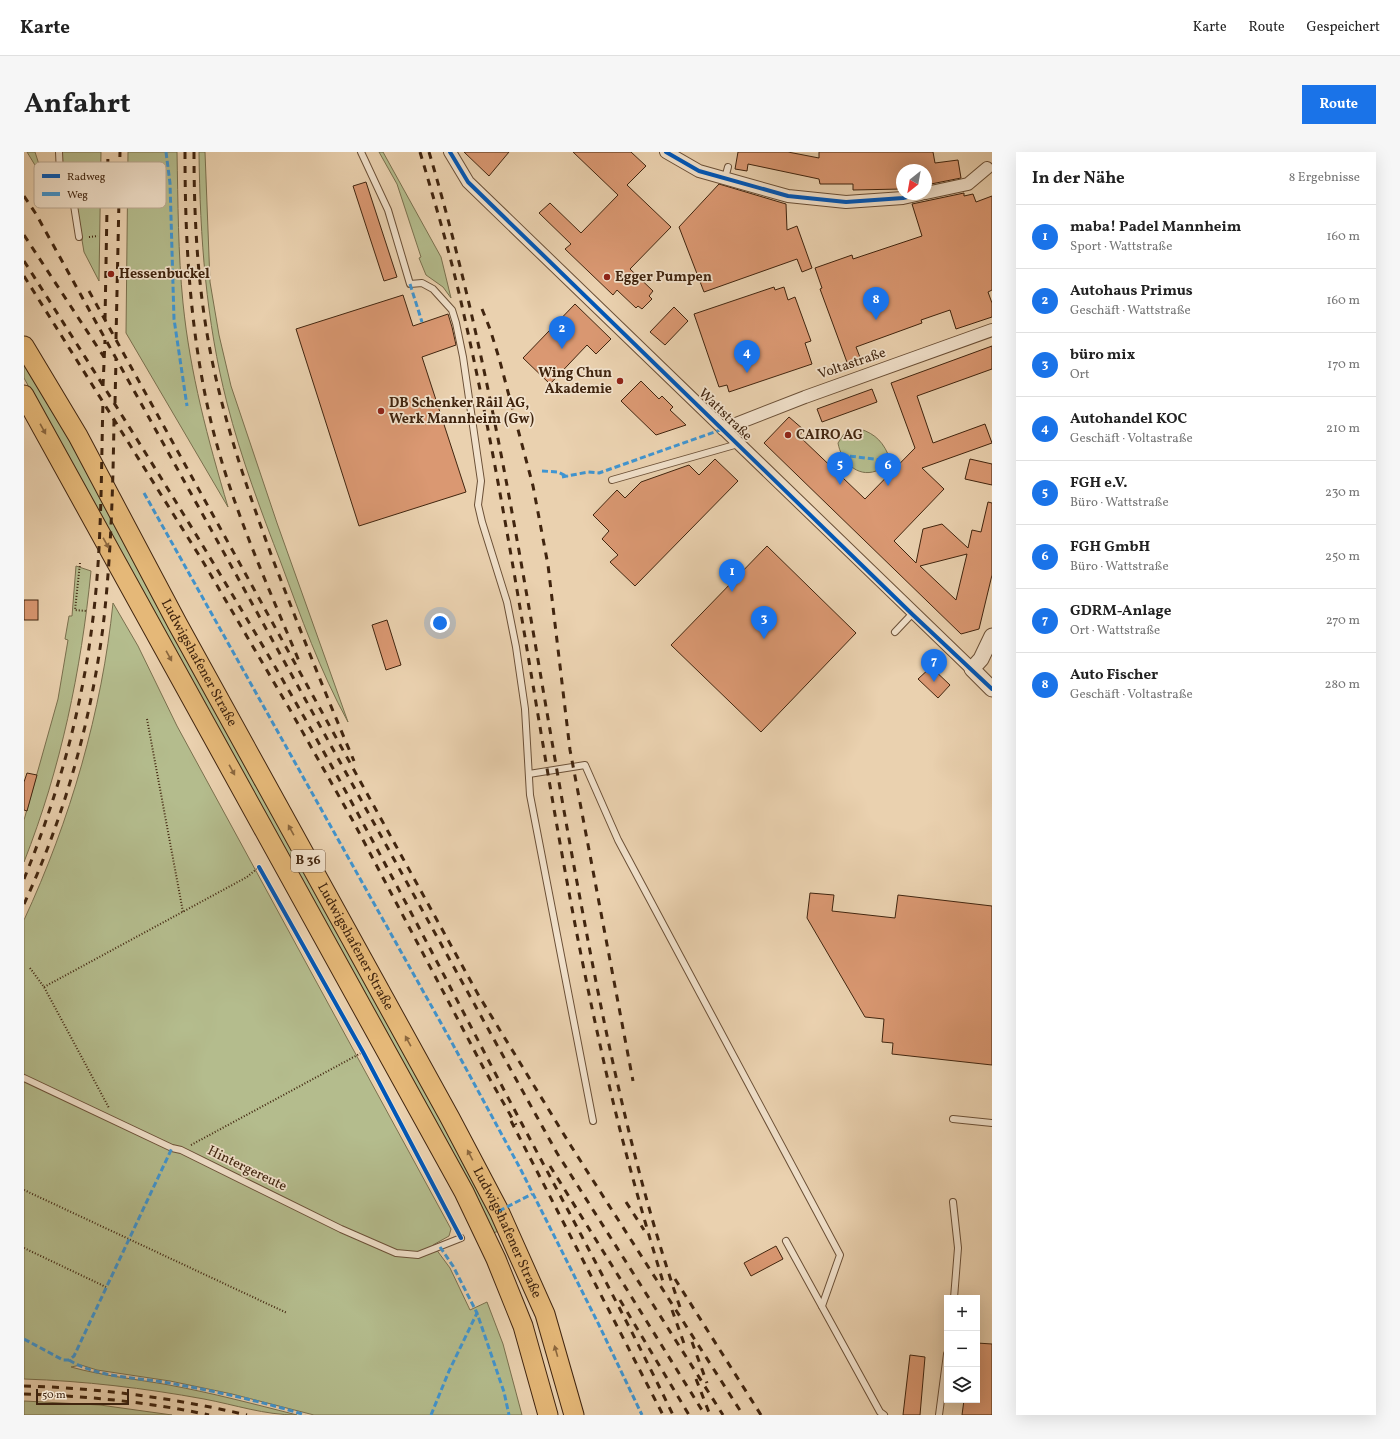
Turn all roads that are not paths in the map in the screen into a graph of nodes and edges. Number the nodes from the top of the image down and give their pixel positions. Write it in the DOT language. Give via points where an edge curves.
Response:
graph roads {
  1 [pos="59,152"];
  2 [pos="361,152"];
  3 [pos="450,152"];
  4 [pos="666,152"];
  5 [pos="59,162"];
  6 [pos="987,168"];
  7 [pos="932,192"];
  8 [pos="896,198"];
  9 [pos="75,208"];
  10 [pos="81,237"];
  11 [pos="992,330"];
  12 [pos="24,346"];
  13 [pos="24,395"];
  14 [pos="723,429"];
  15 [pos="738,444"];
  16 [pos="612,480"];
  17 [pos="912,614"];
  18 [pos="894,632"];
  19 [pos="992,636"];
  20 [pos="972,669"];
  21 [pos="992,689"];
  22 [pos="529,774"];
  23 [pos="24,1078"];
  24 [pos="953,1119"];
  25 [pos="593,1121"];
  26 [pos="992,1123"];
  27 [pos="953,1202"];
  28 [pos="461,1238"];
  29 [pos="786,1242"];
  30 [pos="954,1295"];
  31 [pos="822,1306"];
  32 [pos="945,1367"];
  33 [pos="548,1415"];
  34 [pos="574,1415"];
  35 [pos="884,1415"];
  36 [pos="939,1415"];
  1 -- 5 [label="lane"];
  2 -- 22 [label="lane" via="388,210 410,284 422,283 434,289 452,310 456,323 481,481 479,510 507,602 516,647 525,709"];
  3 -- 14 [label="street, Wattstraße" via="468,182"];
  4 -- 8 [label="street" via="699,171 727,173 788,196 846,202"];
  6 -- 7 [label="street" via="968,184"];
  9 -- 10 [label="lane"];
  11 -- 14 [label="street, Voltastraße" via="805,396"];
  34 -- 12 [label="main road, Ludwigshafener Straße / B 36, one-way" via="545,1314 499,1211 181,630 82,443"];
  13 -- 33 [label="main road, Ludwigshafener Straße / B 36, one-way" via="464,1192 496,1259 523,1326"];
  14 -- 15 [label="street, Wattstraße"];
  15 -- 16 [label="lane"];
  15 -- 17 [label="street, Wattstraße"];
  17 -- 18 [label="lane"];
  17 -- 20 [label="street, Wattstraße"];
  19 -- 20 [label="street" via="981,659"];
  20 -- 21 [label="street, Wattstraße"];
  22 -- 25 [label="lane" via="530,795"];
  22 -- 31 [label="lane" via="585,765 618,840 840,1255"];
  23 -- 28 [label="lane, Hintergereute" via="396,1253 418,1255"];
  24 -- 26 [label="lane"];
  27 -- 30 [label="lane" via="958,1248"];
  29 -- 31 [label="lane"];
  31 -- 35 [label="lane"];
  32 -- 36 [label="lane"];
}
